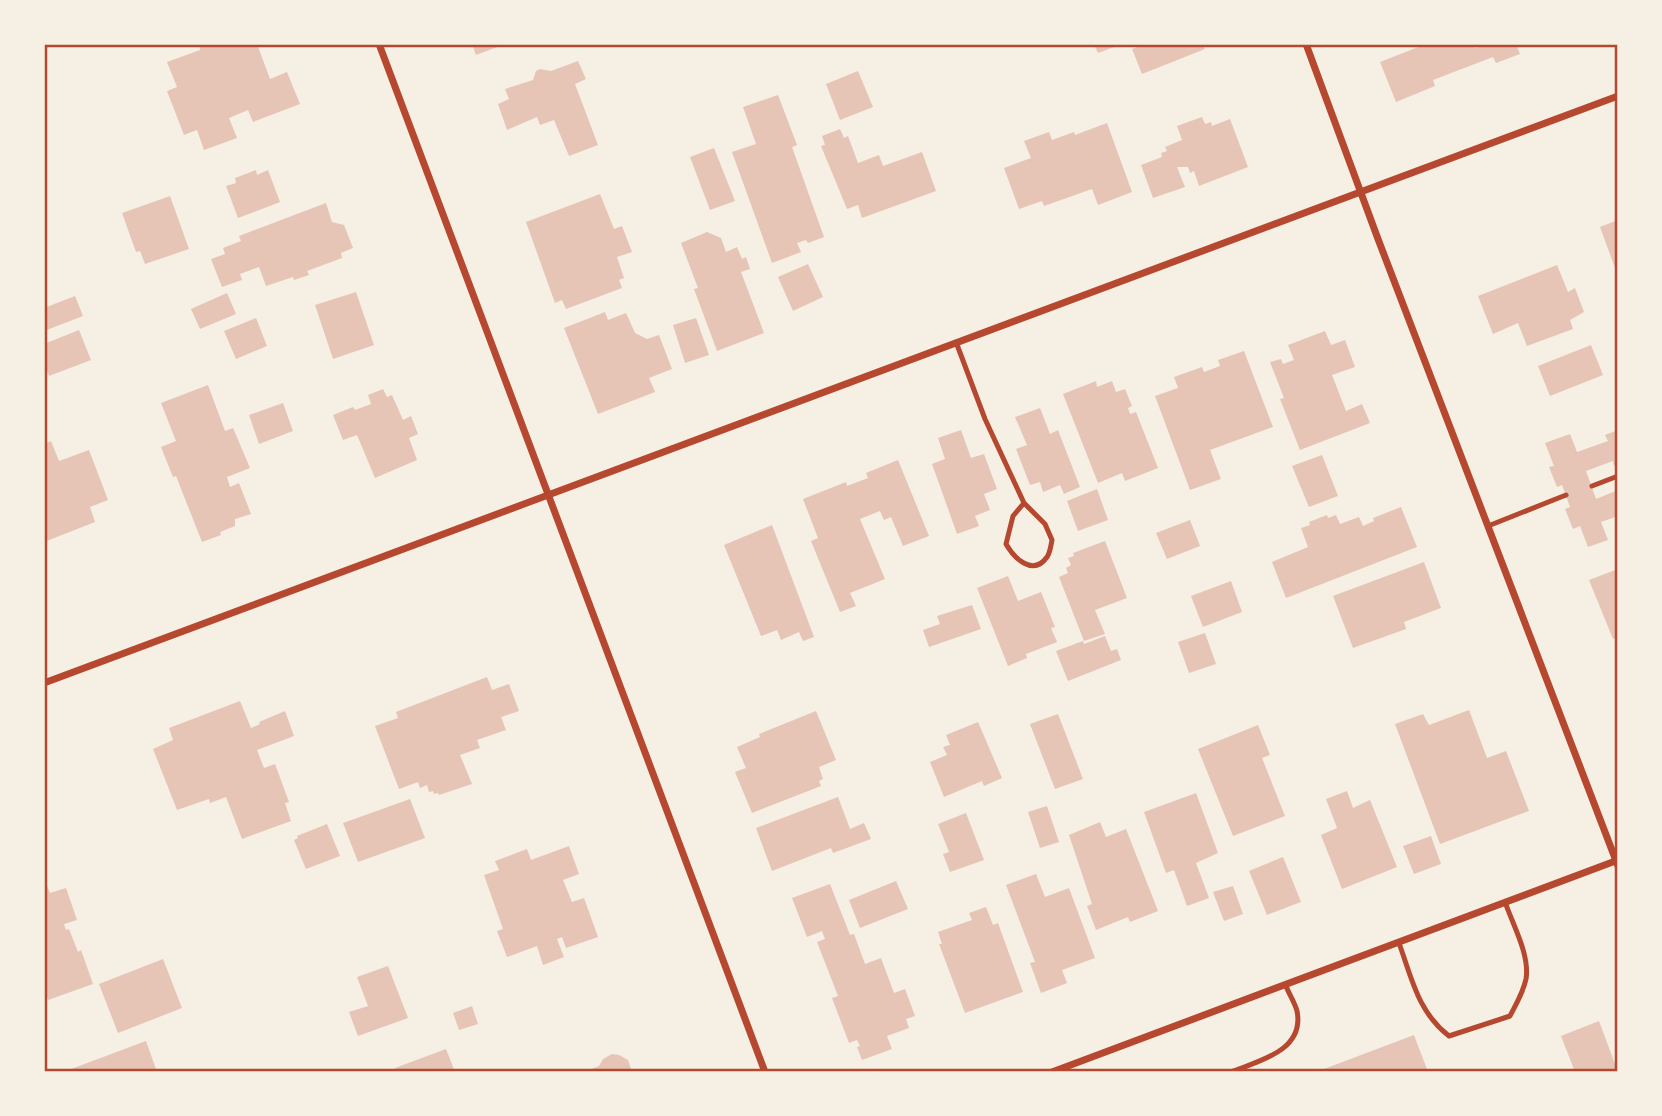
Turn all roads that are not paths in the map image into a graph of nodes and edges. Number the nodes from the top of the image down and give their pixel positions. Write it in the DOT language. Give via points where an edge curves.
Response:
graph roads {
  1 [pos="379,44"];
  2 [pos="1306,44"];
  3 [pos="1618,96"];
  4 [pos="1361,192"];
  5 [pos="956,342"];
  6 [pos="1618,476"];
  7 [pos="1592,486"];
  8 [pos="549,494"];
  9 [pos="1566,495"];
  10 [pos="1024,503"];
  11 [pos="1488,526"];
  12 [pos="44,683"];
  13 [pos="1618,862"];
  14 [pos="1505,902"];
  15 [pos="1399,943"];
  16 [pos="1286,986"];
  17 [pos="765,1072"];
  18 [pos="1052,1072"];
  19 [pos="1231,1072"];
  1 -- 8 [label="street"];
  2 -- 4 [label="street"];
  3 -- 4 [label="street"];
  4 -- 5 [label="street"];
  4 -- 11 [label="street"];
  5 -- 8 [label="street"];
  5 -- 10 [label="lane"];
  6 -- 7 [label="lane"];
  8 -- 12 [label="street"];
  8 -- 17 [label="street"];
  9 -- 11 [label="lane"];
  10 -- 10 [label="lane" via="1045,524 1052,540 1048,556 1024,565 1013,558 1006,544 1013,516"];
  11 -- 13 [label="street"];
  13 -- 14 [label="street"];
  14 -- 15 [label="street"];
  14 -- 15 [label="lane" via="1523,951 1526,976 1510,1016 1449,1036 1422,1007"];
  15 -- 16 [label="street"];
  16 -- 18 [label="street"];
  16 -- 19 [label="lane" via="1297,1010 1292,1041 1279,1053"];
}
